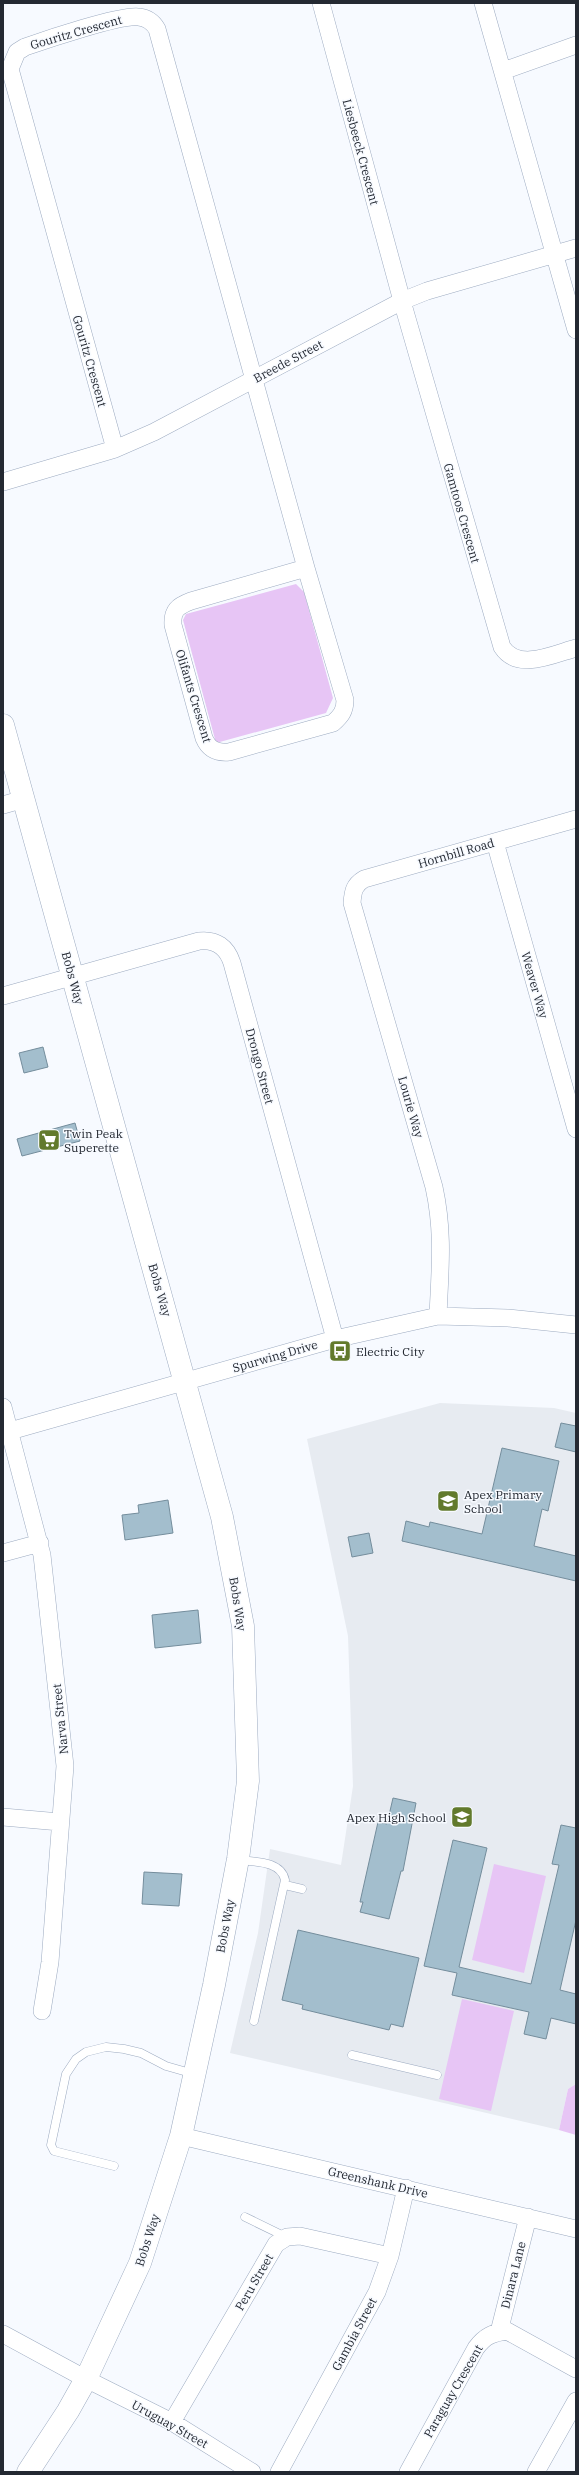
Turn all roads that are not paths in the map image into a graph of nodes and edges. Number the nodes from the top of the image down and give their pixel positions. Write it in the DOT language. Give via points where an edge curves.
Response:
graph roads {
  1 [pos="321,3"];
  2 [pos="483,3"];
  3 [pos="576,45"];
  4 [pos="503,71"];
  5 [pos="576,248"];
  6 [pos="554,254"];
  7 [pos="402,301"];
  8 [pos="576,330"];
  9 [pos="254,378"];
  10 [pos="115,449"];
  11 [pos="3,482"];
  12 [pos="306,568"];
  13 [pos="576,648"];
  14 [pos="3,725"];
  15 [pos="13,802"];
  16 [pos="576,819"];
  17 [pos="495,842"];
  18 [pos="352,903"];
  19 [pos="72,977"];
  20 [pos="3,996"];
  21 [pos="576,1129"];
  22 [pos="438,1316"];
  23 [pos="576,1325"];
  24 [pos="334,1339"];
  25 [pos="185,1383"];
  26 [pos="3,1407"];
  27 [pos="6,1432"];
  28 [pos="40,1543"];
  29 [pos="3,1553"];
  30 [pos="3,1817"];
  31 [pos="60,1822"];
  32 [pos="238,1859"];
  33 [pos="285,1885"];
  34 [pos="302,1889"];
  35 [pos="42,2011"];
  36 [pos="254,2021"];
  37 [pos="352,2055"];
  38 [pos="194,2074"];
  39 [pos="437,2074"];
  40 [pos="181,2136"];
  41 [pos="114,2166"];
  42 [pos="406,2188"];
  43 [pos="245,2217"];
  44 [pos="528,2218"];
  45 [pos="576,2229"];
  46 [pos="287,2237"];
  47 [pos="390,2256"];
  48 [pos="499,2332"];
  49 [pos="3,2334"];
  50 [pos="576,2369"];
  51 [pos="86,2380"];
  52 [pos="576,2400"];
  53 [pos="172,2422"];
  54 [pos="28,2472"];
  55 [pos="252,2472"];
  56 [pos="279,2472"];
  57 [pos="408,2472"];
  58 [pos="536,2472"];
  1 -- 7 [label="street, Liesbeeck Crescent"];
  2 -- 4 [label="street"];
  3 -- 4 [label="street"];
  4 -- 6 [label="street"];
  5 -- 6 [label="street, Breede Street"];
  6 -- 7 [label="street, Breede Street" via="427,291"];
  6 -- 8 [label="street"];
  7 -- 9 [label="street, Breede Street"];
  7 -- 13 [label="street, Gamtoos Crescent" via="502,647 512,657 524,660"];
  9 -- 10 [label="street, Breede Street" via="154,432"];
  9 -- 10 [label="street, Gouritz Crescent" via="157,28 146,19 128,17 25,47 12,59 11,80"];
  9 -- 12 [label="street, Olifants Crescent"];
  10 -- 11 [label="street, Breede Street"];
  12 -- 12 [label="street, Olifants Crescent" via="343,686 345,708 333,723 229,752 214,751 207,746 204,738 173,626 174,611 180,605 191,601"];
  14 -- 15 [label="street, Bobs Way"];
  15 -- 19 [label="street, Bobs Way"];
  16 -- 17 [label="street, Hornbill Road"];
  17 -- 18 [label="street, Hornbill Road" via="364,879 356,883"];
  17 -- 21 [label="street, Weaver Way"];
  18 -- 22 [label="street, Lourie Way" via="437,1202 442,1238"];
  19 -- 20 [label="street, Drongo Street"];
  19 -- 24 [label="street, Drongo Street" via="199,941 212,941 225,949 232,963"];
  19 -- 25 [label="street, Bobs Way"];
  22 -- 23 [label="street, Spurwing Drive" via="508,1318"];
  22 -- 24 [label="street, Spurwing Drive"];
  24 -- 25 [label="street, Spurwing Drive"];
  25 -- 27 [label="street, Spurwing Drive"];
  25 -- 32 [label="street, Bobs Way" via="222,1517 243,1626 248,1781"];
  26 -- 27 [label="street, Narva Street"];
  27 -- 28 [label="street, Narva Street"];
  28 -- 29 [label="street"];
  28 -- 31 [label="street, Narva Street" via="65,1766"];
  30 -- 31 [label="street"];
  31 -- 35 [label="street, Narva Street" via="50,1962"];
  32 -- 33 [label="lane" via="278,1868 284,1876"];
  32 -- 38 [label="street, Bobs Way"];
  33 -- 34 [label="lane"];
  33 -- 36 [label="lane"];
  37 -- 39 [label="lane"];
  38 -- 40 [label="street, Bobs Way"];
  38 -- 41 [label="lane" via="124,2049 106,2047 86,2052 76,2059 66,2074 51,2145 54,2151"];
  40 -- 42 [label="street, Greenshank Drive"];
  40 -- 51 [label="street, Bobs Way" via="140,2263"];
  42 -- 44 [label="street, Greenshank Drive"];
  42 -- 47 [label="street, Gambia Street"];
  43 -- 46 [label="lane"];
  44 -- 45 [label="street, Greenshank Drive"];
  44 -- 48 [label="street, Dinara Lane"];
  46 -- 47 [label="street" via="300,2236"];
  46 -- 53 [label="street, Peru Street" via="276,2244"];
  47 -- 56 [label="street, Gambia Street" via="377,2292"];
  48 -- 50 [label="street" via="507,2331 519,2336"];
  48 -- 57 [label="street, Paraguay Crescent" via="484,2338 476,2348"];
  49 -- 51 [label="street, Uruguay Street"];
  51 -- 53 [label="street, Uruguay Street"];
  51 -- 54 [label="street, Bobs Way"];
  52 -- 58 [label="street"];
  53 -- 55 [label="street, Uruguay Street"];
}
